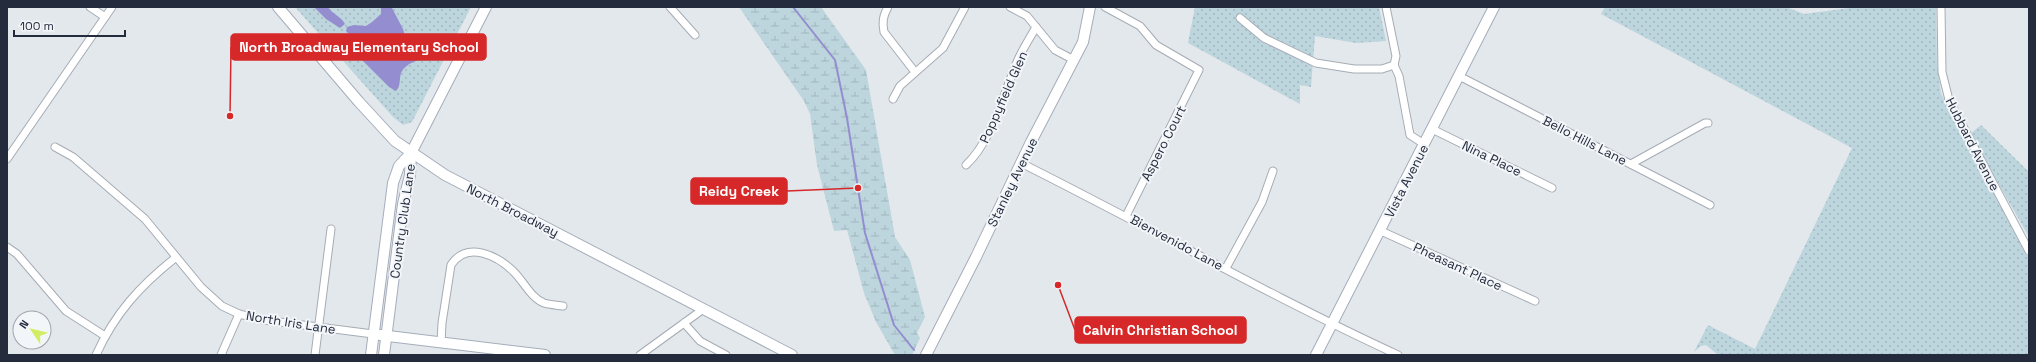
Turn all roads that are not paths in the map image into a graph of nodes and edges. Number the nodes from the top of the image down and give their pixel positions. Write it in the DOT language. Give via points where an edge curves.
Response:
graph roads {
  1 [pos="90,7"];
  2 [pos="112,7"];
  3 [pos="278,7"];
  4 [pos="486,7"];
  5 [pos="670,7"];
  6 [pos="888,7"];
  7 [pos="965,7"];
  8 [pos="1010,7"];
  9 [pos="1090,7"];
  10 [pos="1105,7"];
  11 [pos="1386,7"];
  12 [pos="1494,7"];
  13 [pos="1941,7"];
  14 [pos="105,17"];
  15 [pos="1240,18"];
  16 [pos="1036,26"];
  17 [pos="695,36"];
  18 [pos="1074,60"];
  19 [pos="1394,65"];
  20 [pos="916,72"];
  21 [pos="1459,76"];
  22 [pos="893,99"];
  23 [pos="1708,123"];
  24 [pos="1432,129"];
  25 [pos="1424,144"];
  26 [pos="55,147"];
  27 [pos="411,153"];
  28 [pos="7,159"];
  29 [pos="1021,163"];
  30 [pos="1631,164"];
  31 [pos="966,165"];
  32 [pos="1273,171"];
  33 [pos="1552,188"];
  34 [pos="1710,205"];
  35 [pos="1126,216"];
  36 [pos="331,229"];
  37 [pos="1381,231"];
  38 [pos="7,247"];
  39 [pos="2029,251"];
  40 [pos="175,258"];
  41 [pos="1226,268"];
  42 [pos="1535,301"];
  43 [pos="563,306"];
  44 [pos="702,310"];
  45 [pos="239,314"];
  46 [pos="684,323"];
  47 [pos="1332,324"];
  48 [pos="319,327"];
  49 [pos="373,334"];
  50 [pos="386,335"];
  51 [pos="104,336"];
  52 [pos="440,343"];
  53 [pos="96,355"];
  54 [pos="221,355"];
  55 [pos="315,355"];
  56 [pos="371,355"];
  57 [pos="384,355"];
  58 [pos="545,355"];
  59 [pos="640,355"];
  60 [pos="726,355"];
  61 [pos="791,355"];
  62 [pos="926,355"];
  63 [pos="1316,355"];
  64 [pos="1398,355"];
  1 -- 14 [label="street"];
  2 -- 14 [label="street"];
  3 -- 27 [label="street, North Broadway" via="359,102 395,141"];
  4 -- 27 [label="street"];
  5 -- 17 [label="street"];
  6 -- 20 [label="street" via="882,24 884,32"];
  7 -- 20 [label="street" via="943,48"];
  8 -- 16 [label="street" via="1027,16"];
  9 -- 18 [label="street, Stanley Avenue" via="1083,42"];
  10 -- 35 [label="street, Aspero Court" via="1140,26 1156,45 1199,70"];
  11 -- 19 [label="street" via="1396,56"];
  12 -- 21 [label="street, Vista Avenue"];
  13 -- 39 [label="street, Hubbard Avenue" via="1942,72 1949,100"];
  14 -- 28 [label="street"];
  15 -- 19 [label="street" via="1264,38 1316,63 1354,69 1382,69"];
  16 -- 18 [label="street" via="1055,50"];
  16 -- 31 [label="street, Poppyfield Glen" via="1018,59 985,142 977,155"];
  18 -- 29 [label="street, Stanley Avenue"];
  19 -- 25 [label="street" via="1399,76 1410,135"];
  20 -- 22 [label="street" via="900,86"];
  21 -- 24 [label="street, Vista Avenue"];
  21 -- 30 [label="street, Bello Hills Lane"];
  23 -- 30 [label="street"];
  24 -- 25 [label="street, Vista Avenue"];
  24 -- 33 [label="street, Nina Place"];
  25 -- 37 [label="street, Vista Avenue"];
  26 -- 40 [label="street, North Iris Lane" via="73,157 145,219"];
  27 -- 44 [label="street, North Broadway" via="445,175"];
  27 -- 49 [label="street, Country Club Lane" via="399,166 393,183"];
  27 -- 50 [label="street, Country Club Lane" via="410,175 403,204"];
  29 -- 35 [label="street, Bienvenido Lane"];
  29 -- 62 [label="street, Stanley Avenue"];
  30 -- 34 [label="street, Bello Hills Lane"];
  32 -- 41 [label="street" via="1262,202"];
  35 -- 41 [label="street, Bienvenido Lane"];
  36 -- 48 [label="street"];
  37 -- 42 [label="street, Pheasant Place"];
  37 -- 47 [label="street, Vista Avenue"];
  38 -- 51 [label="street" via="17,254 66,311"];
  40 -- 45 [label="street, North Iris Lane" via="214,300"];
  40 -- 51 [label="street" via="124,305"];
  41 -- 47 [label="street, Bienvenido Lane"];
  43 -- 52 [label="street" via="544,303 533,295 513,272 491,256 476,251 466,252 456,258 451,265"];
  44 -- 46 [label="street"];
  44 -- 61 [label="street, North Broadway"];
  45 -- 48 [label="street, North Iris Lane"];
  45 -- 54 [label="street"];
  46 -- 59 [label="street"];
  46 -- 60 [label="street" via="700,342"];
  47 -- 63 [label="street, Vista Avenue"];
  47 -- 64 [label="street, Bienvenido Lane"];
  48 -- 49 [label="street, North Iris Lane"];
  48 -- 55 [label="street"];
  49 -- 50 [label="street, North Iris Lane"];
  49 -- 56 [label="street, Country Club Lane"];
  50 -- 52 [label="street, North Iris Lane"];
  50 -- 57 [label="street, Country Club Lane"];
  51 -- 53 [label="street"];
  52 -- 58 [label="street, North Iris Lane"];
}
